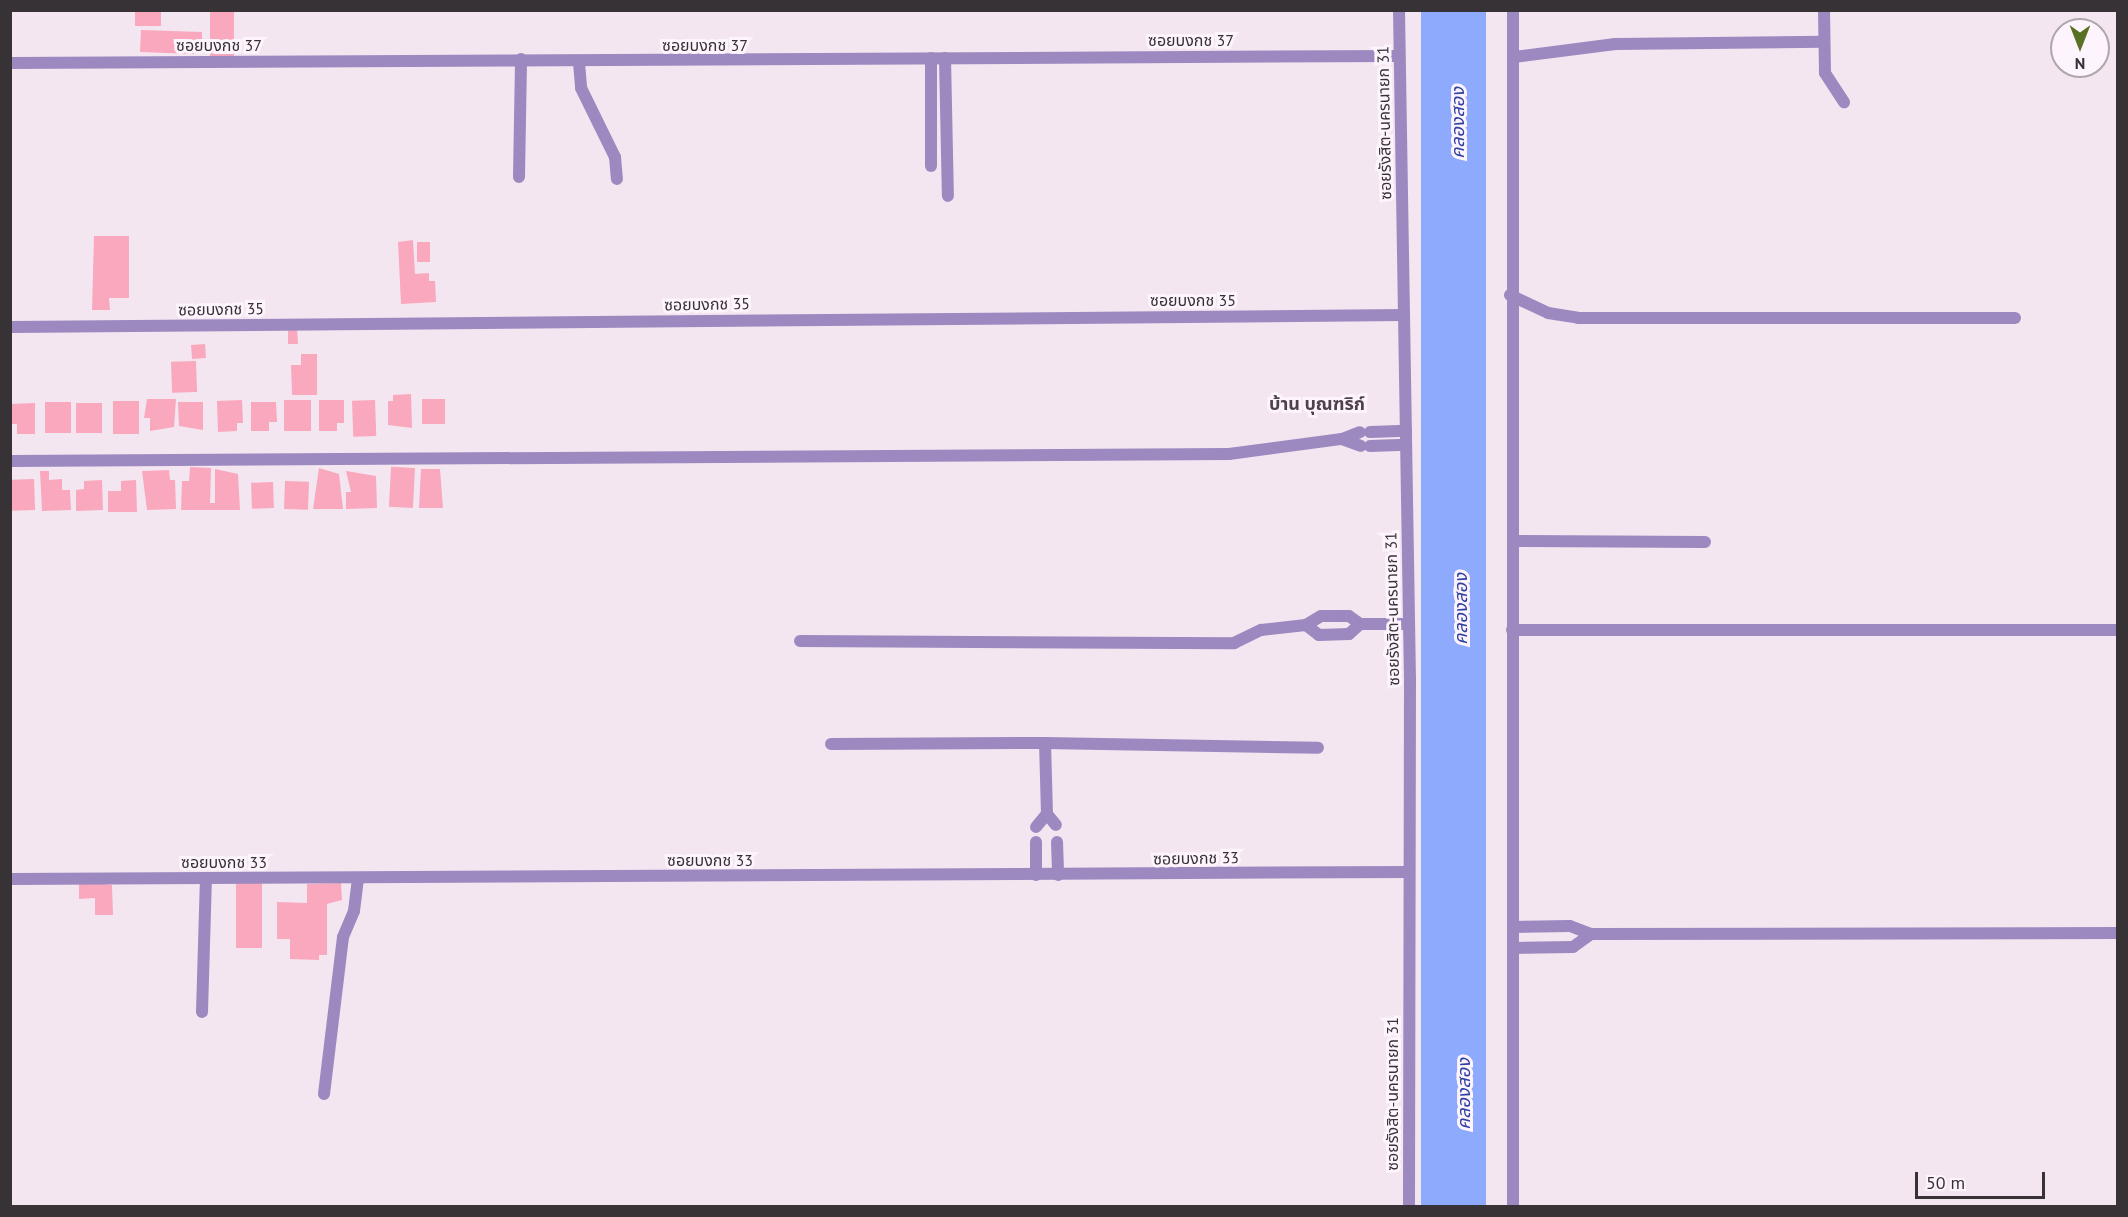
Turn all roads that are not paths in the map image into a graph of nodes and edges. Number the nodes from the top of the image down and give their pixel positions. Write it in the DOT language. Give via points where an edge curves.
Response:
graph roads {
  1 [pos="1399,10"];
  2 [pos="1513,10"];
  3 [pos="1824,10"];
  4 [pos="1823,42"];
  5 [pos="1399,56"];
  6 [pos="1514,57"];
  7 [pos="521,58"];
  8 [pos="931,58"];
  9 [pos="945,58"];
  10 [pos="10,63"];
  11 [pos="579,63"];
  12 [pos="1844,102"];
  13 [pos="931,166"];
  14 [pos="519,177"];
  15 [pos="617,180"];
  16 [pos="948,196"];
  17 [pos="1510,295"];
  18 [pos="1404,315"];
  19 [pos="2015,318"];
  20 [pos="10,327"];
  21 [pos="1406,431"];
  22 [pos="1342,439"];
  23 [pos="1406,445"];
  24 [pos="10,461"];
  25 [pos="1513,541"];
  26 [pos="1705,542"];
  27 [pos="1360,624"];
  28 [pos="1408,624"];
  29 [pos="1306,625"];
  30 [pos="1512,630"];
  31 [pos="2118,630"];
  32 [pos="800,642"];
  33 [pos="831,744"];
  34 [pos="1045,744"];
  35 [pos="1318,748"];
  36 [pos="1047,814"];
  37 [pos="1056,825"];
  38 [pos="1036,827"];
  39 [pos="1036,842"];
  40 [pos="1057,842"];
  41 [pos="1409,872"];
  42 [pos="1036,875"];
  43 [pos="1058,875"];
  44 [pos="358,878"];
  45 [pos="10,879"];
  46 [pos="206,879"];
  47 [pos="1514,927"];
  48 [pos="2118,933"];
  49 [pos="1591,934"];
  50 [pos="1514,948"];
  51 [pos="202,1012"];
  52 [pos="324,1094"];
  53 [pos="1409,1206"];
  54 [pos="1513,1206"];
  1 -- 5 [label="street, ซอยรังสิต-นครนายก 31"];
  2 -- 6 [label="street"];
  3 -- 4 [label="street"];
  4 -- 6 [label="street" via="1615,44"];
  4 -- 12 [label="street" via="1829,86"];
  5 -- 9 [label="street, ซอยบงกช 37"];
  5 -- 18 [label="street, ซอยรังสิต-นครนายก 31"];
  6 -- 17 [label="street"];
  7 -- 10 [label="street, ซอยบงกช 37"];
  7 -- 11 [label="street, ซอยบงกช 37"];
  7 -- 14 [label="street"];
  8 -- 9 [label="street, ซอยบงกช 37"];
  8 -- 11 [label="street, ซอยบงกช 37"];
  8 -- 13 [label="street"];
  9 -- 16 [label="street"];
  11 -- 15 [label="street" via="581,88 615,157"];
  17 -- 19 [label="street" via="1548,313 1578,318"];
  17 -- 25 [label="street"];
  18 -- 20 [label="street, ซอยบงกช 35"];
  18 -- 21 [label="street, ซอยรังสิต-นครนายก 31"];
  21 -- 22 [label="street" via="1365,432"];
  21 -- 23 [label="street, ซอยรังสิต-นครนายก 31"];
  22 -- 23 [label="street" via="1365,446"];
  22 -- 24 [label="street" via="1229,454"];
  23 -- 28 [label="street, ซอยรังสิต-นครนายก 31"];
  25 -- 26 [label="street"];
  25 -- 30 [label="street"];
  27 -- 28 [label="street"];
  27 -- 29 [label="street" via="1349,616 1321,616"];
  27 -- 29 [label="street" via="1349,634 1319,635"];
  28 -- 41 [label="street, ซอยรังสิต-นครนายก 31"];
  29 -- 32 [label="street" via="1261,630 1234,643"];
  30 -- 31 [label="street"];
  30 -- 47 [label="street"];
  33 -- 34 [label="street"];
  34 -- 35 [label="street"];
  34 -- 36 [label="street"];
  36 -- 37 [label="street"];
  36 -- 38 [label="street"];
  39 -- 42 [label="street"];
  40 -- 43 [label="street"];
  41 -- 43 [label="street, ซอยบงกช 33"];
  41 -- 53 [label="street, ซอยรังสิต-นครนายก 31"];
  42 -- 43 [label="street, ซอยบงกช 33"];
  42 -- 44 [label="street, ซอยบงกช 33"];
  44 -- 46 [label="street, ซอยบงกช 33"];
  44 -- 52 [label="street" via="339,960"];
  45 -- 46 [label="street, ซอยบงกช 33"];
  46 -- 51 [label="street"];
  47 -- 49 [label="street" via="1570,926"];
  47 -- 50 [label="street"];
  48 -- 49 [label="street"];
  49 -- 50 [label="street" via="1573,947"];
  50 -- 54 [label="street"];
}
